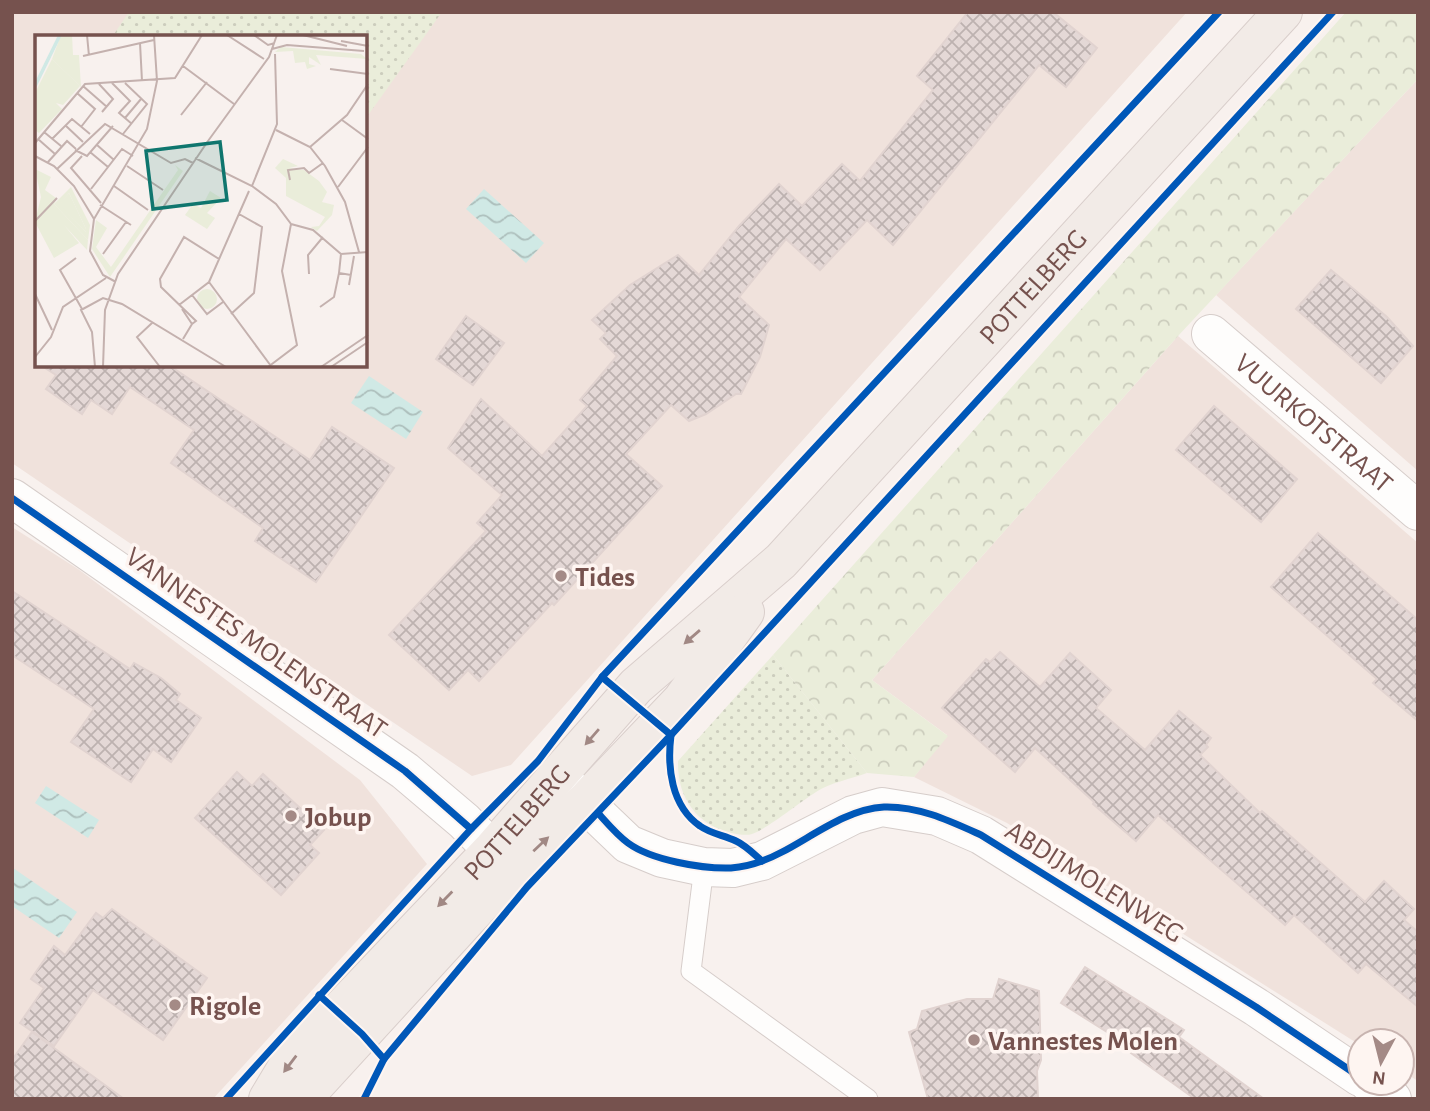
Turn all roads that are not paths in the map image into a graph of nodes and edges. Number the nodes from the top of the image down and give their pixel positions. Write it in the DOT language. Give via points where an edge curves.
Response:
graph roads {
  1 [pos="1283,12"];
  2 [pos="1211,334"];
  3 [pos="12,498"];
  4 [pos="1418,511"];
  5 [pos="781,561"];
  6 [pos="558,776"];
  7 [pos="585,802"];
  8 [pos="502,860"];
  9 [pos="704,867"];
  10 [pos="1346,1068"];
  11 [pos="268,1099"];
  12 [pos="302,1099"];
  13 [pos="868,1099"];
  1 -- 5 [label="main road, POTTELBERG"];
  2 -- 4 [label="street, VUURKOTSTRAAT"];
  3 -- 8 [label="street, VANNESTES MOLENSTRAAT" via="405,771"];
  5 -- 6 [label="main road, POTTELBERG, one-way" via="636,686"];
  5 -- 7 [label="main road, POTTELBERG" via="682,700"];
  6 -- 7 [label="street, ABDIJMOLENWEG"];
  6 -- 8 [label="main road, POTTELBERG"];
  8 -- 7 [label="main road, POTTELBERG, one-way"];
  7 -- 9 [label="street, ABDIJMOLENWEG" via="628,844 662,858"];
  8 -- 11 [label="main road, POTTELBERG, one-way" via="289,1063"];
  8 -- 12 [label="main road, POTTELBERG"];
  9 -- 10 [label="street, ABDIJMOLENWEG" via="733,868 762,861 853,815 882,807 937,816 1004,849"];
  9 -- 13 [label="lane" via="691,971"];
}
